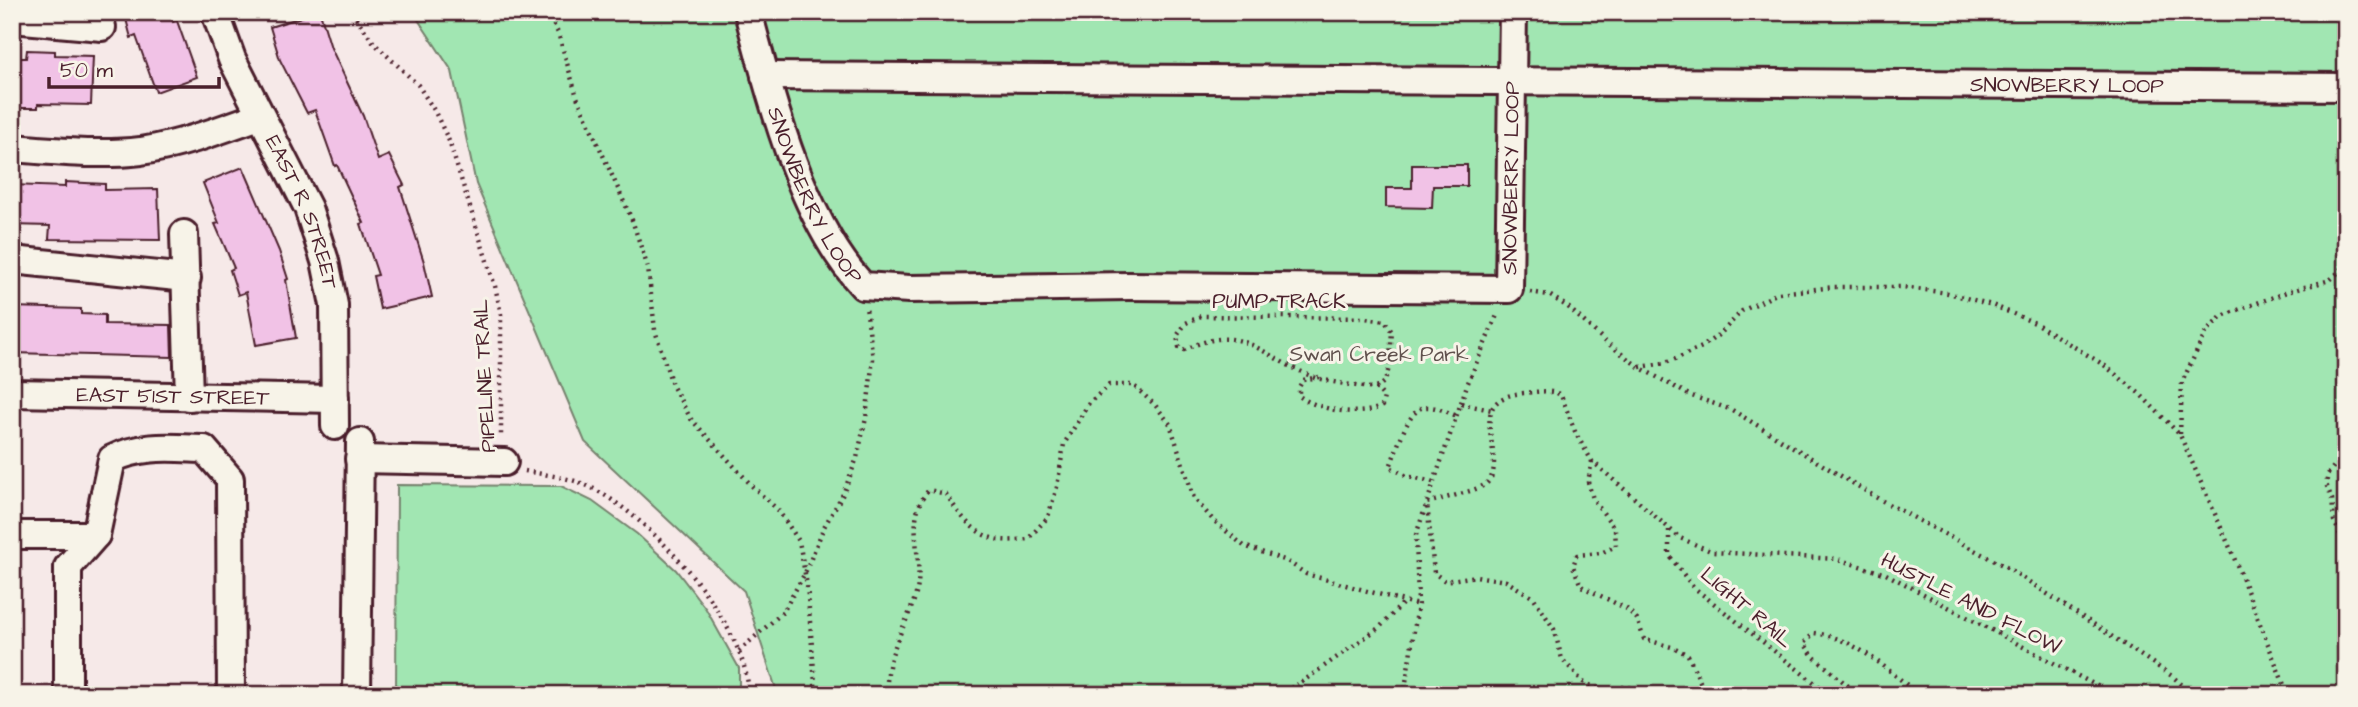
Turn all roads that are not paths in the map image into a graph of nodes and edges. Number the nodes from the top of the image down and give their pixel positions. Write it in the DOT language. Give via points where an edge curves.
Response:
graph roads {
  1 [pos="215,12"];
  2 [pos="748,12"];
  3 [pos="1513,12"];
  4 [pos="57,18"];
  5 [pos="12,19"];
  6 [pos="102,27"];
  7 [pos="765,76"];
  8 [pos="1512,82"];
  9 [pos="2346,87"];
  10 [pos="259,116"];
  11 [pos="12,148"];
  12 [pos="184,234"];
  13 [pos="12,260"];
  14 [pos="187,278"];
  15 [pos="12,393"];
  16 [pos="189,397"];
  17 [pos="335,399"];
  18 [pos="335,426"];
  19 [pos="504,462"];
  20 [pos="12,535"];
  21 [pos="96,535"];
  22 [pos="68,695"];
  23 [pos="231,695"];
  24 [pos="357,695"];
  1 -- 10 [label="street, EAST R STREET"];
  2 -- 7 [label="street, SNOWBERRY LOOP"];
  3 -- 8 [label="street"];
  4 -- 5 [label="street"];
  4 -- 6 [label="street"];
  7 -- 8 [label="street"];
  7 -- 8 [label="street, SNOWBERRY LOOP" via="800,179 852,273 863,286 900,289 1509,289"];
  8 -- 9 [label="street, SNOWBERRY LOOP"];
  10 -- 11 [label="street" via="140,151"];
  10 -- 17 [label="street, EAST R STREET" via="308,208 325,261 334,304"];
  12 -- 14 [label="street"];
  13 -- 14 [label="street"];
  14 -- 16 [label="street"];
  15 -- 16 [label="street, EAST 51ST STREET"];
  16 -- 17 [label="street, EAST 51ST STREET"];
  17 -- 18 [label="street, EAST R STREET"];
  19 -- 24 [label="street" via="360,450"];
  20 -- 21 [label="street"];
  21 -- 22 [label="street" via="68,567"];
  21 -- 23 [label="street" via="112,459 129,450 204,449 230,479"];
}
